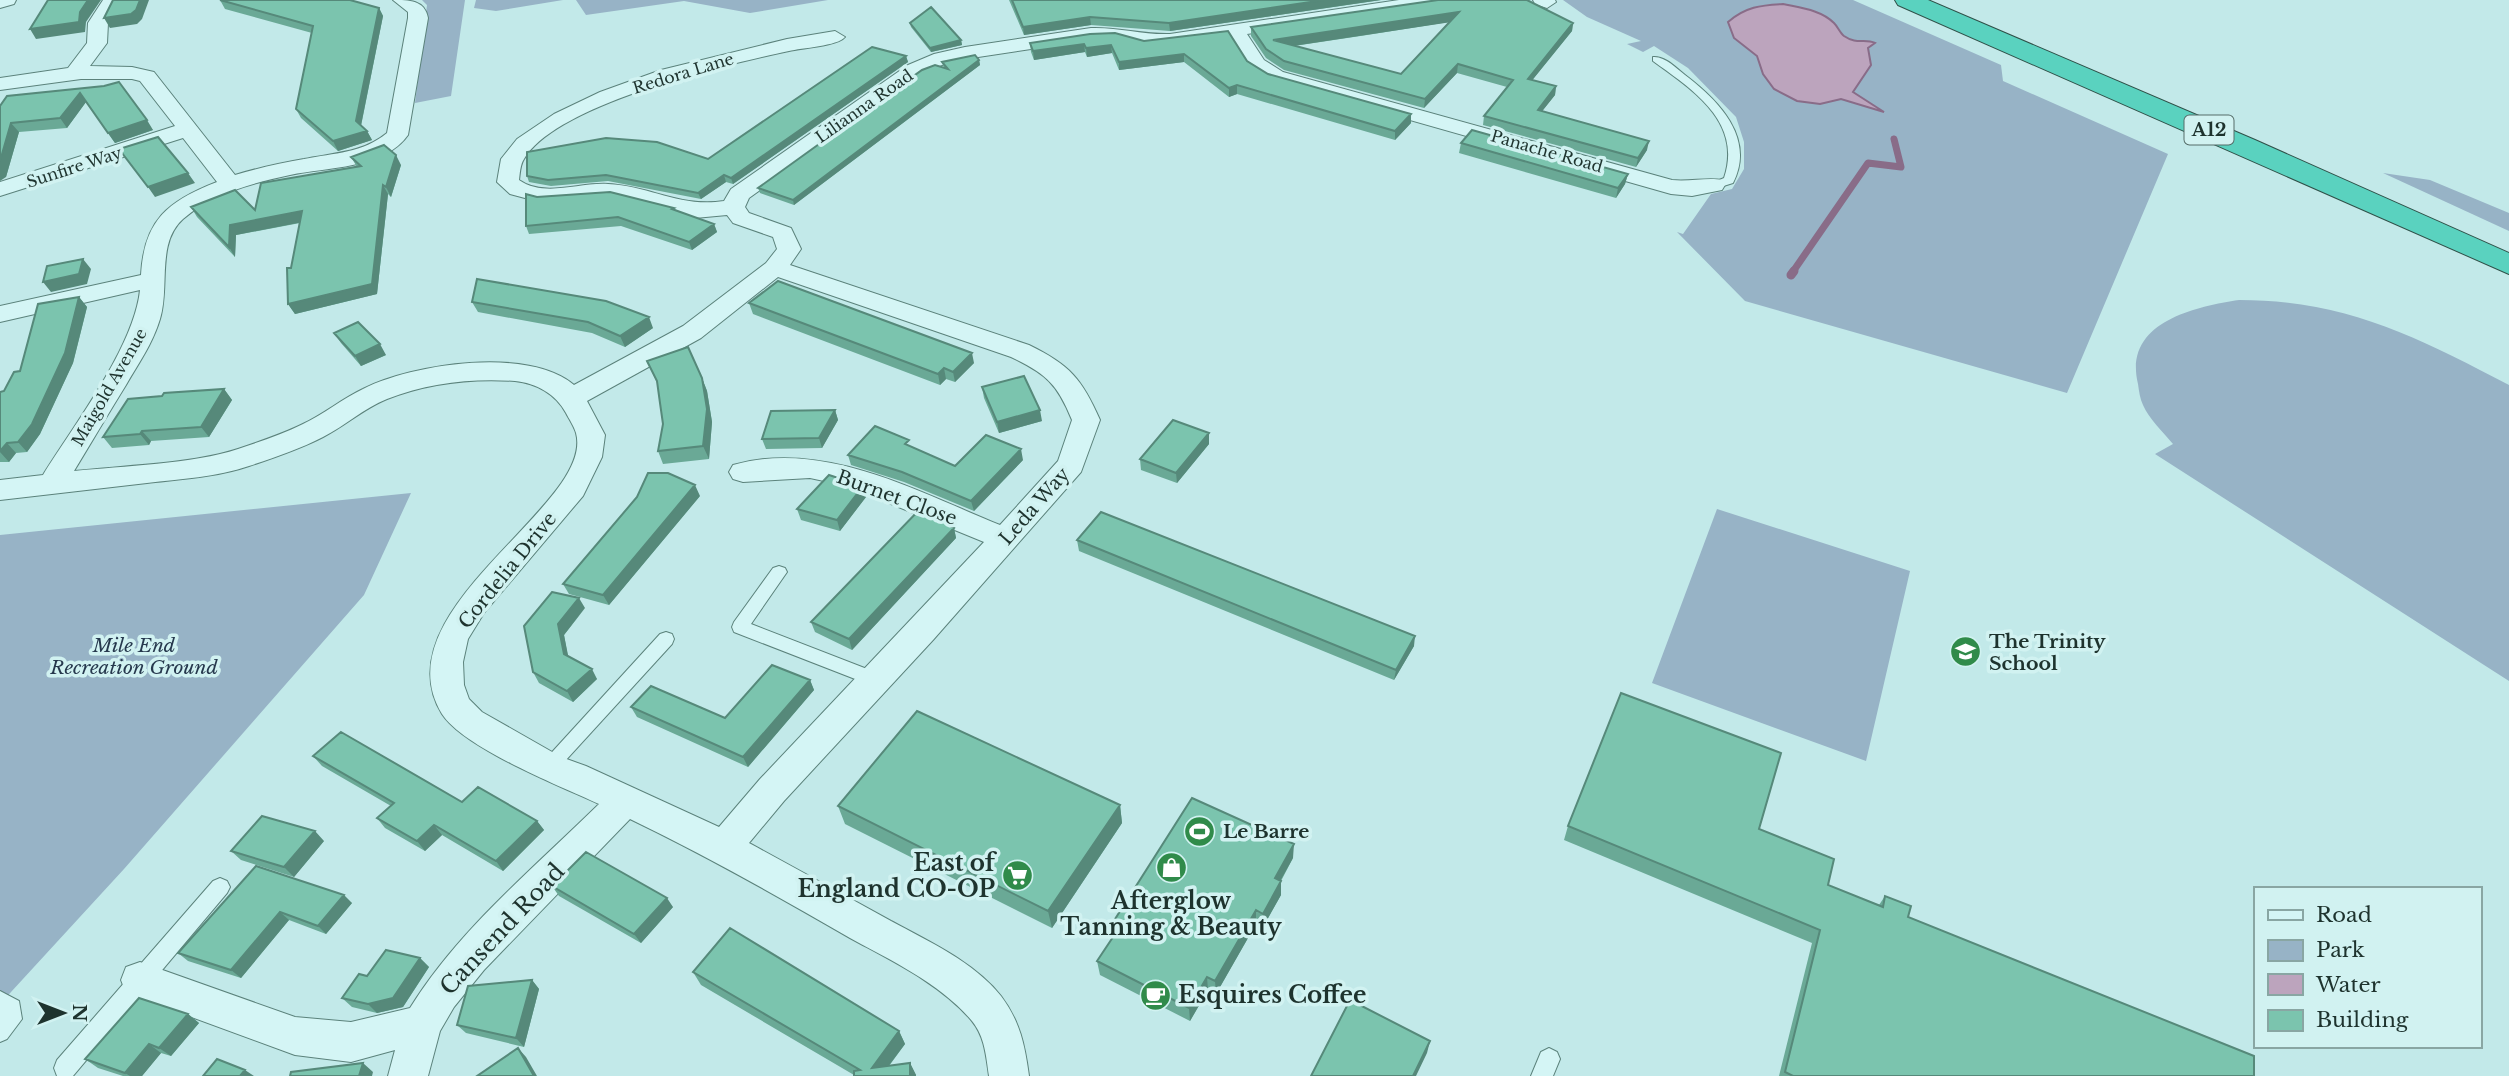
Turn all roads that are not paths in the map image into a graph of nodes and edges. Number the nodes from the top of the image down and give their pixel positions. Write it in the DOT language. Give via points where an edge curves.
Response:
graph roads {
  1 [pos="7,0"];
  2 [pos="112,0"];
  3 [pos="402,0"];
  4 [pos="1437,0"];
  5 [pos="1907,0"];
  6 [pos="1952,0"];
  7 [pos="0,2"];
  8 [pos="1329,7"];
  9 [pos="1234,30"];
  10 [pos="835,37"];
  11 [pos="1657,59"];
  12 [pos="74,76"];
  13 [pos="0,83"];
  14 [pos="188,129"];
  15 [pos="230,185"];
  16 [pos="1714,185"];
  17 [pos="0,190"];
  18 [pos="733,206"];
  19 [pos="2509,244"];
  20 [pos="2509,265"];
  21 [pos="775,268"];
  22 [pos="153,280"];
  23 [pos="0,314"];
  24 [pos="572,398"];
  25 [pos="743,472"];
  26 [pos="52,484"];
  27 [pos="0,490"];
  28 [pos="1005,539"];
  29 [pos="779,572"];
  30 [pos="666,639"];
  31 [pos="874,678"];
  32 [pos="549,766"];
  33 [pos="626,800"];
  34 [pos="724,848"];
  35 [pos="219,887"];
  36 [pos="140,980"];
  37 [pos="422,1024"];
  38 [pos="65,1068"];
  39 [pos="408,1076"];
  40 [pos="1009,1076"];
  1 -- 7 [label="street"];
  2 -- 12 [label="street" via="98,23 97,43"];
  3 -- 15 [label="street, Maigold Avenue" via="417,9 418,19 397,135 366,154"];
  4 -- 8 [label="street, Lilianna Road"];
  5 -- 20 [label="highway, A12"];
  6 -- 19 [label="highway, A12"];
  8 -- 9 [label="street, Lilianna Road"];
  9 -- 16 [label="street, Panache Road" via="1256,64 1276,76 1671,187"];
  9 -- 18 [label="street, Lilianna Road" via="1144,41 1117,33 1091,34 941,58 915,69 739,194"];
  10 -- 18 [label="street, Redora Lane" via="780,45 669,74 601,99 527,142 508,170 508,182 518,191 542,196 600,190 634,192 692,211"];
  11 -- 16 [label="lane, Panache Road" via="1733,131 1736,167 1729,180"];
  12 -- 13 [label="street"];
  12 -- 14 [label="street" via="121,71 147,76"];
  14 -- 15 [label="street"];
  14 -- 17 [label="street, Sunfire Way"];
  15 -- 22 [label="street, Maigold Avenue" via="186,206 163,228"];
  18 -- 21 [label="street" via="741,218 783,233 789,249"];
  21 -- 24 [label="street" via="692,332"];
  21 -- 28 [label="street, Leda Way" via="1020,351 1049,365 1070,383 1086,420 1071,465"];
  22 -- 23 [label="street"];
  22 -- 26 [label="street, Maigold Avenue" via="152,301 137,344"];
  24 -- 26 [label="street" via="561,388 519,373 441,375 374,394 312,431 240,459"];
  24 -- 32 [label="street, Cordelia Drive" via="591,435 588,457 573,489 473,605 453,637 447,662 455,706 470,722"];
  25 -- 28 [label="street, Burnet Close" via="810,468 853,477"];
  26 -- 27 [label="street"];
  28 -- 31 [label="street, Leda Way"];
  29 -- 31 [label="lane" via="740,627"];
  30 -- 32 [label="lane"];
  31 -- 34 [label="street, Leda Way"];
  32 -- 33 [label="street, Cordelia Drive"];
  33 -- 34 [label="street, Cordelia Drive"];
  33 -- 37 [label="street, Cansend Road" via="470,957"];
  34 -- 40 [label="street, Cordelia Drive" via="960,983 988,1009 1004,1038"];
  35 -- 36 [label="lane"];
  36 -- 37 [label="street" via="295,1036 351,1042"];
  36 -- 38 [label="lane"];
  37 -- 39 [label="street, Cansend Road"];
}
